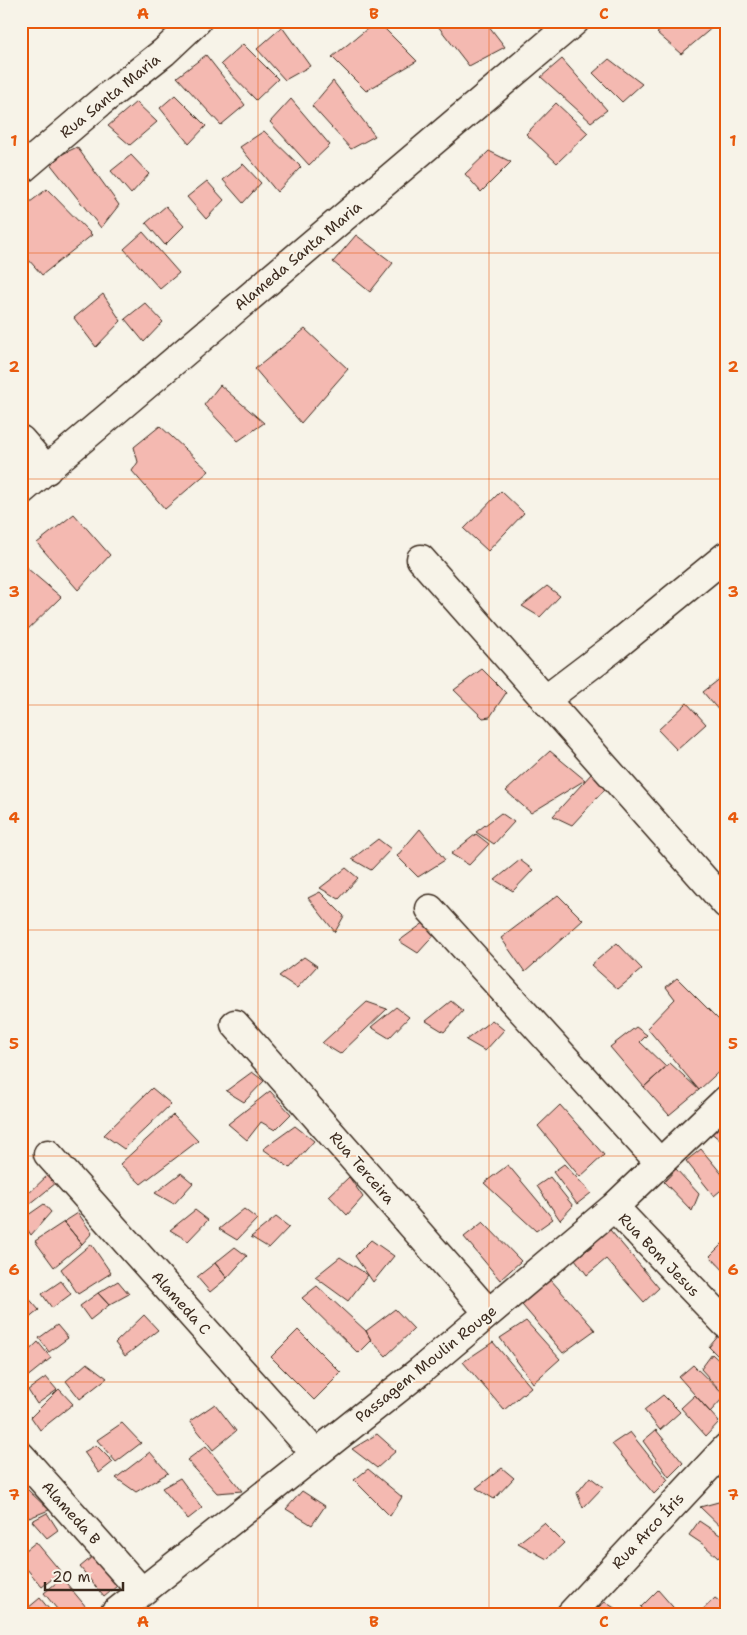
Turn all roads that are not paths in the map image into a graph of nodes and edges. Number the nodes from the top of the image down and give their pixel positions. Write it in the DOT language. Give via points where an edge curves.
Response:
graph roads {
  1 [pos="197,21"];
  2 [pos="575,21"];
  3 [pos="21,170"];
  4 [pos="21,440"];
  5 [pos="47,470"];
  6 [pos="21,491"];
  7 [pos="726,556"];
  8 [pos="421,559"];
  9 [pos="546,700"];
  10 [pos="726,904"];
  11 [pos="430,909"];
  12 [pos="235,1024"];
  13 [pos="726,1100"];
  14 [pos="48,1154"];
  15 [pos="660,1163"];
  16 [pos="614,1207"];
  17 [pos="488,1312"];
  18 [pos="726,1324"];
  19 [pos="726,1448"];
  20 [pos="315,1453"];
  21 [pos="21,1456"];
  22 [pos="142,1592"];
  23 [pos="114,1614"];
  24 [pos="571,1614"];
  1 -- 3 [label="street, Rua Santa Maria"];
  2 -- 5 [label="street, Alameda Santa Maria"];
  4 -- 5 [label="street"];
  5 -- 6 [label="street, Alameda Santa Maria"];
  7 -- 9 [label="street"];
  8 -- 9 [label="street"];
  9 -- 10 [label="street"];
  11 -- 15 [label="street"];
  12 -- 17 [label="street, Rua Terceira"];
  13 -- 15 [label="street, Passagem Moulin Rouge"];
  14 -- 20 [label="street, Alameda C"];
  15 -- 16 [label="street, Passagem Moulin Rouge"];
  16 -- 17 [label="street, Passagem Moulin Rouge"];
  16 -- 18 [label="street, Rua Bom Jesus"];
  17 -- 20 [label="street, Passagem Moulin Rouge" via="420,1371"];
  19 -- 24 [label="street, Rua Arco Íris"];
  20 -- 22 [label="street, Passagem Moulin Rouge"];
  21 -- 22 [label="street, Alameda B"];
  22 -- 23 [label="street, Passagem Moulin Rouge"];
}
